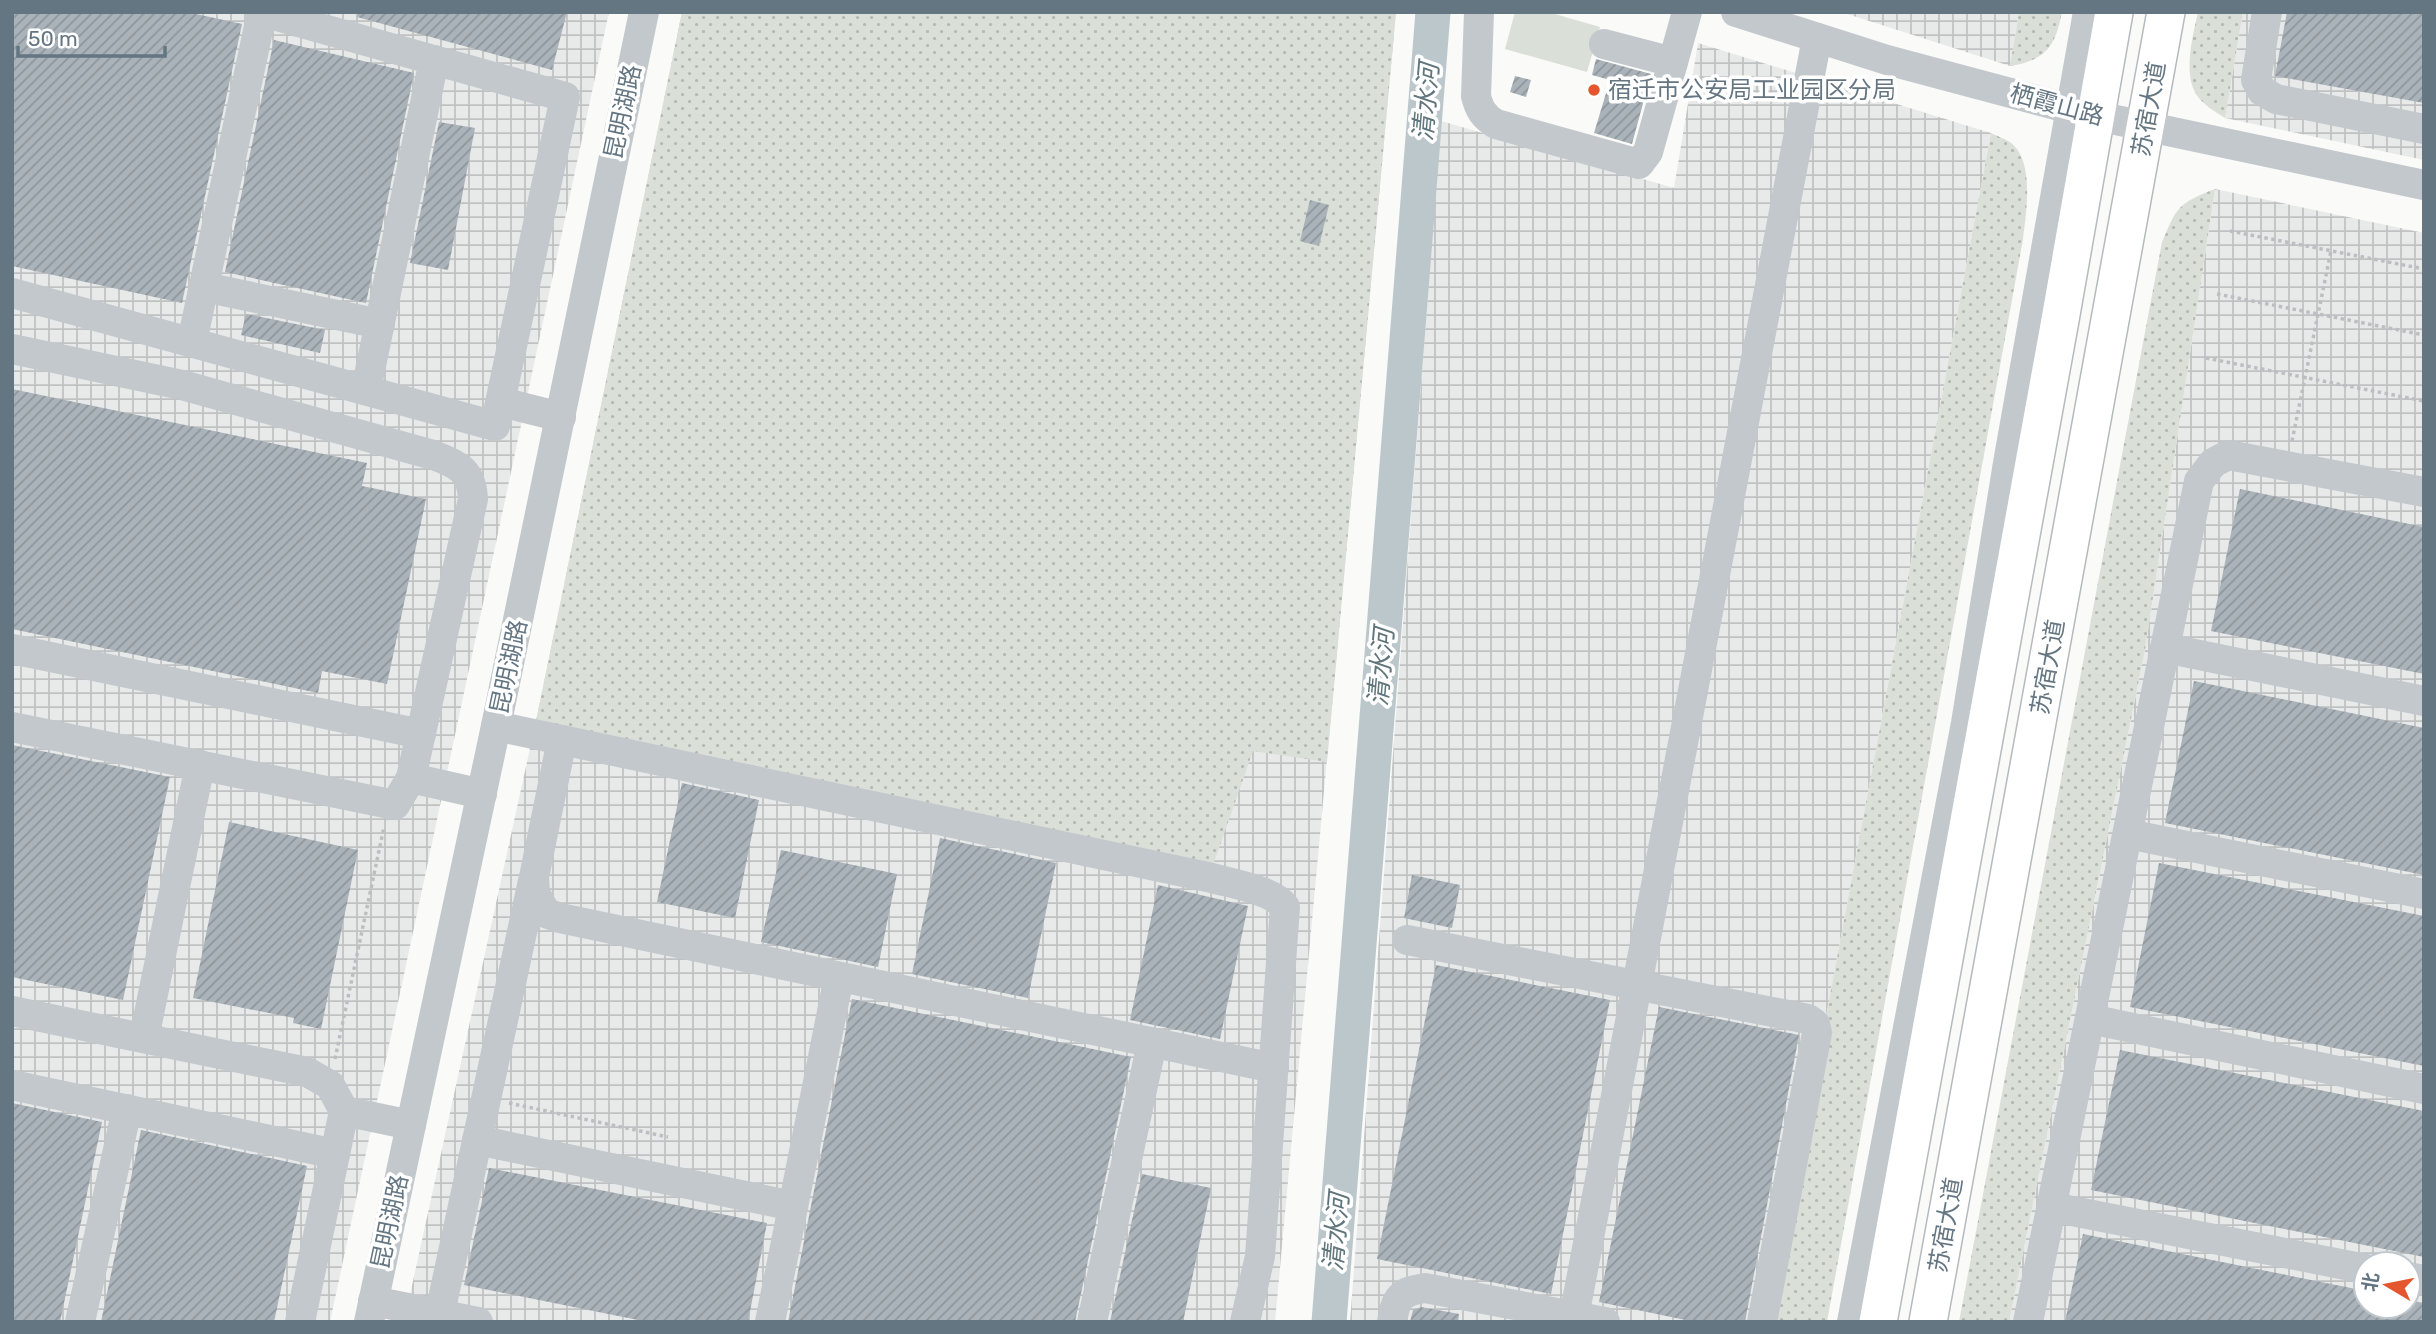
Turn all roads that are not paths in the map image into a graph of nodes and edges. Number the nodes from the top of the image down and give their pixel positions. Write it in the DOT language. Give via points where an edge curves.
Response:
graph roads {
  1 [pos="262,12"];
  2 [pos="644,12"];
  3 [pos="1479,12"];
  4 [pos="1687,12"];
  5 [pos="1736,12"];
  6 [pos="2088,12"];
  7 [pos="2114,12"];
  8 [pos="2166,12"];
  9 [pos="2180,12"];
  10 [pos="2267,12"];
  11 [pos="1788,20"];
  12 [pos="1817,38"];
  13 [pos="1604,44"];
  14 [pos="434,60"];
  15 [pos="1673,62"];
  16 [pos="2084,113"];
  17 [pos="2154,128"];
  18 [pos="2424,129"];
  19 [pos="2424,186"];
  20 [pos="204,287"];
  21 [pos="12,293"];
  22 [pos="380,324"];
  23 [pos="192,342"];
  24 [pos="12,349"];
  25 [pos="366,390"];
  26 [pos="501,401"];
  27 [pos="561,417"];
  28 [pos="2424,492"];
  29 [pos="2165,648"];
  30 [pos="12,649"];
  31 [pos="2424,701"];
  32 [pos="496,726"];
  33 [pos="12,727"];
  34 [pos="421,734"];
  35 [pos="562,740"];
  36 [pos="200,765"];
  37 [pos="411,779"];
  38 [pos="482,794"];
  39 [pos="2128,834"];
  40 [pos="534,877"];
  41 [pos="2424,894"];
  42 [pos="1407,940"];
  43 [pos="839,977"];
  44 [pos="1637,986"];
  45 [pos="12,1012"];
  46 [pos="2090,1019"];
  47 [pos="144,1038"];
  48 [pos="1152,1043"];
  49 [pos="1274,1068"];
  50 [pos="12,1085"];
  51 [pos="2424,1089"];
  52 [pos="127,1109"];
  53 [pos="344,1111"];
  54 [pos="411,1125"];
  55 [pos="477,1140"];
  56 [pos="335,1154"];
  57 [pos="793,1206"];
  58 [pos="2052,1207"];
  59 [pos="2352,1266"];
  60 [pos="371,1311"];
  61 [pos="439,1318"];
  62 [pos="1574,1319"];
  63 [pos="80,1322"];
  64 [pos="300,1322"];
  65 [pos="478,1322"];
  66 [pos="769,1322"];
  67 [pos="1093,1322"];
  68 [pos="1245,1322"];
  69 [pos="1391,1322"];
  70 [pos="1605,1322"];
  71 [pos="1762,1322"];
  72 [pos="1852,1322"];
  73 [pos="1878,1322"];
  74 [pos="1928,1322"];
  75 [pos="1943,1322"];
  76 [pos="2028,1322"];
  1 -- 14 [label="street"];
  1 -- 20 [label="street"];
  2 -- 27 [label="street, 昆明湖路"];
  3 -- 15 [label="street" via="1476,96 1489,120 1634,164 1648,152"];
  4 -- 15 [label="street"];
  5 -- 11 [label="street, 栖霞山路"];
  6 -- 16 [label="street"];
  7 -- 16 [label="main road, 苏宿大道"];
  8 -- 17 [label="main road, 苏宿大道"];
  9 -- 17 [label="street"];
  10 -- 18 [label="street" via="2256,80 2262,91 2276,99"];
  11 -- 12 [label="street, 栖霞山路"];
  12 -- 16 [label="street, 栖霞山路"];
  12 -- 44 [label="street"];
  13 -- 15 [label="street"];
  14 -- 22 [label="street"];
  14 -- 26 [label="street" via="565,97"];
  16 -- 17 [label="street, 栖霞山路"];
  16 -- 72 [label="street" via="2010,450 1966,723"];
  16 -- 73 [label="main road, 苏宿大道"];
  17 -- 19 [label="street, 栖霞山路"];
  17 -- 74 [label="main road, 苏宿大道"];
  17 -- 75 [label="street"];
  20 -- 22 [label="street"];
  20 -- 23 [label="street"];
  21 -- 23 [label="street"];
  22 -- 25 [label="street"];
  23 -- 25 [label="street"];
  24 -- 34 [label="street" via="182,385 433,454 465,471 473,499"];
  25 -- 26 [label="street" via="495,426"];
  26 -- 27 [label="street"];
  27 -- 32 [label="street, 昆明湖路"];
  28 -- 29 [label="street" via="2228,455 2213,463 2199,481"];
  29 -- 31 [label="street"];
  29 -- 39 [label="street"];
  30 -- 34 [label="street"];
  32 -- 35 [label="street"];
  32 -- 38 [label="street, 昆明湖路"];
  33 -- 36 [label="street"];
  34 -- 37 [label="street"];
  35 -- 40 [label="street"];
  35 -- 49 [label="street" via="1212,878 1275,897 1285,907"];
  36 -- 37 [label="street" via="394,805"];
  36 -- 47 [label="street"];
  37 -- 38 [label="street"];
  38 -- 54 [label="street, 昆明湖路"];
  39 -- 41 [label="street"];
  39 -- 46 [label="street"];
  40 -- 43 [label="street" via="535,893 545,913 560,918"];
  40 -- 55 [label="street"];
  42 -- 44 [label="street"];
  43 -- 48 [label="street"];
  43 -- 57 [label="street"];
  44 -- 62 [label="street"];
  44 -- 71 [label="street" via="1815,1024 1817,1033"];
  45 -- 47 [label="street"];
  46 -- 51 [label="street"];
  46 -- 58 [label="street"];
  47 -- 53 [label="street" via="307,1072 330,1085"];
  48 -- 49 [label="street"];
  48 -- 67 [label="street"];
  49 -- 68 [label="street" via="1260,1256"];
  50 -- 52 [label="street"];
  52 -- 56 [label="street"];
  52 -- 63 [label="street"];
  53 -- 54 [label="street"];
  53 -- 56 [label="street"];
  54 -- 60 [label="street, 昆明湖路"];
  55 -- 57 [label="street"];
  55 -- 61 [label="street"];
  56 -- 64 [label="street"];
  57 -- 66 [label="street"];
  58 -- 59 [label="street"];
  58 -- 76 [label="street"];
  60 -- 61 [label="street"];
  61 -- 65 [label="street"];
  62 -- 69 [label="street" via="1425,1288 1402,1295"];
  62 -- 70 [label="street"];
}
